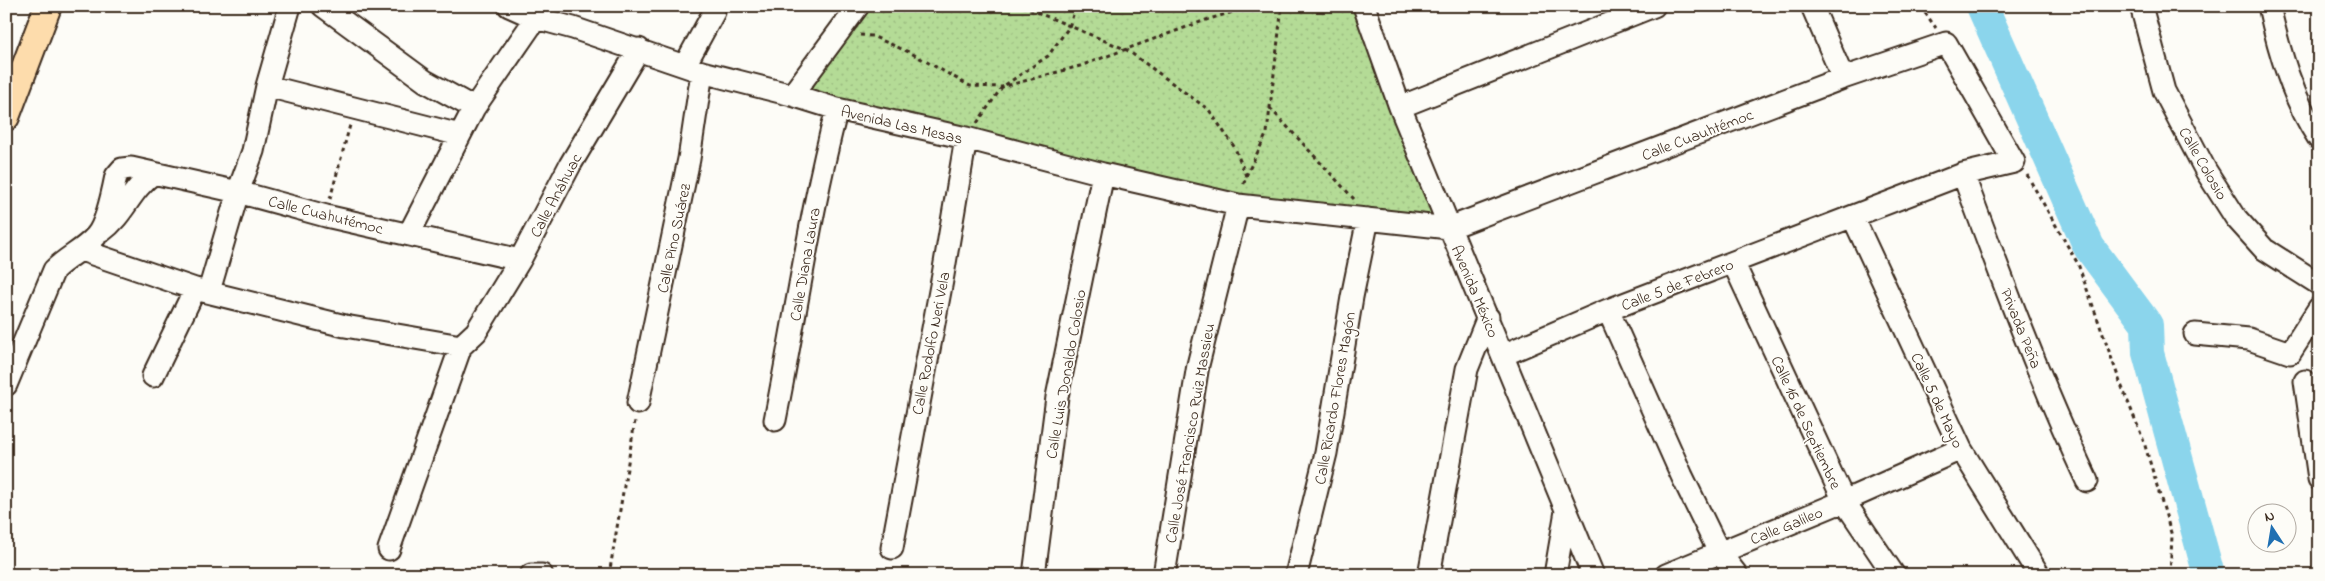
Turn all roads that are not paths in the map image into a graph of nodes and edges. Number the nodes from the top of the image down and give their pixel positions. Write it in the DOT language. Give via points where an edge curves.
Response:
graph roads {
  1 [pos="48,6"];
  2 [pos="290,6"];
  3 [pos="323,6"];
  4 [pos="509,6"];
  5 [pos="858,6"];
  6 [pos="1364,6"];
  7 [pos="1654,6"];
  8 [pos="1812,6"];
  9 [pos="2141,6"];
  10 [pos="2269,6"];
  11 [pos="714,12"];
  12 [pos="536,18"];
  13 [pos="639,49"];
  14 [pos="693,68"];
  15 [pos="1843,78"];
  16 [pos="267,86"];
  17 [pos="792,95"];
  18 [pos="8,103"];
  19 [pos="1400,107"];
  20 [pos="474,108"];
  21 [pos="838,109"];
  22 [pos="460,136"];
  23 [pos="966,138"];
  24 [pos="2319,139"];
  25 [pos="2014,162"];
  26 [pos="154,173"];
  27 [pos="1103,174"];
  28 [pos="1963,174"];
  29 [pos="238,192"];
  30 [pos="1238,205"];
  31 [pos="1853,217"];
  32 [pos="1368,220"];
  33 [pos="1450,228"];
  34 [pos="98,234"];
  35 [pos="409,234"];
  36 [pos="81,250"];
  37 [pos="520,260"];
  38 [pos="1733,262"];
  39 [pos="2319,284"];
  40 [pos="202,290"];
  41 [pos="2319,308"];
  42 [pos="1608,310"];
  43 [pos="1488,317"];
  44 [pos="2195,334"];
  45 [pos="464,343"];
  46 [pos="2290,353"];
  47 [pos="1503,355"];
  48 [pos="153,376"];
  49 [pos="6,385"];
  50 [pos="2312,386"];
  51 [pos="638,403"];
  52 [pos="774,420"];
  53 [pos="1961,450"];
  54 [pos="2319,478"];
  55 [pos="2087,481"];
  56 [pos="1844,502"];
  57 [pos="1566,511"];
  58 [pos="892,548"];
  59 [pos="389,549"];
  60 [pos="1719,552"];
  61 [pos="1034,575"];
  62 [pos="1164,575"];
  63 [pos="1296,575"];
  64 [pos="1429,575"];
  65 [pos="1555,575"];
  66 [pos="1592,575"];
  67 [pos="1666,575"];
  68 [pos="1737,575"];
  69 [pos="1894,575"];
  70 [pos="2039,575"];
  1 -- 18 [label="main road"];
  2 -- 16 [label="street"];
  3 -- 20 [label="street" via="425,81"];
  4 -- 12 [label="street, Avenida Las Mesas"];
  5 -- 17 [label="street"];
  6 -- 19 [label="street, Avenida México"];
  7 -- 19 [label="street"];
  8 -- 15 [label="street"];
  9 -- 39 [label="street, Calle Colosio" via="2164,91 2206,171 2236,218 2264,249"];
  10 -- 24 [label="street" via="2295,91"];
  11 -- 14 [label="street"];
  12 -- 13 [label="street, Avenida Las Mesas"];
  12 -- 20 [label="street"];
  13 -- 14 [label="street, Avenida Las Mesas"];
  13 -- 37 [label="street, Calle Anáhuac" via="570,165"];
  14 -- 17 [label="street, Avenida Las Mesas"];
  14 -- 51 [label="street, Calle Pino Suárez" via="689,159"];
  15 -- 25 [label="street, Calle Cuauhtémoc" via="1946,42"];
  15 -- 33 [label="street, Calle Cuauhtémoc"];
  16 -- 22 [label="street"];
  16 -- 29 [label="street" via="253,151"];
  17 -- 21 [label="street, Avenida Las Mesas"];
  19 -- 33 [label="street, Avenida México"];
  20 -- 22 [label="street"];
  21 -- 23 [label="street, Avenida Las Mesas"];
  21 -- 52 [label="street, Calle Diana Laura" via="821,169"];
  22 -- 35 [label="street"];
  23 -- 27 [label="street, Avenida Las Mesas"];
  23 -- 58 [label="street, Calle Rodolfo Neri Vela"];
  25 -- 28 [label="street, Calle 5 de Febrero"];
  26 -- 29 [label="street, Calle Cuahutémoc"];
  26 -- 34 [label="street" via="140,184 113,223"];
  26 -- 34 [label="street, Calle Cuahutémoc" via="122,169 116,176"];
  27 -- 30 [label="street, Avenida Las Mesas"];
  27 -- 61 [label="street, Calle Luis Donaldo Colosio" via="1057,397"];
  28 -- 31 [label="street, Calle 5 de Febrero"];
  28 -- 55 [label="street, Privada Peña" via="2057,416"];
  29 -- 35 [label="street, Calle Cuahutémoc"];
  29 -- 40 [label="street"];
  30 -- 32 [label="street, Avenida Las Mesas"];
  30 -- 62 [label="street, Calle José Francisco Ruiz Massieu" via="1198,365"];
  31 -- 38 [label="street, Calle 5 de Febrero"];
  31 -- 53 [label="street, Calle 5 de Mayo"];
  32 -- 33 [label="street"];
  32 -- 63 [label="street, Calle Ricardo Flores Magón" via="1326,453"];
  33 -- 43 [label="street, Avenida México"];
  34 -- 36 [label="street"];
  35 -- 37 [label="street, Calle Cuahutémoc"];
  36 -- 40 [label="street"];
  36 -- 49 [label="street" via="65,258 54,270"];
  37 -- 45 [label="street, Calle Anáhuac" via="476,332"];
  38 -- 42 [label="street, Calle 5 de Febrero"];
  38 -- 56 [label="street, Calle 16 de Septiembre"];
  40 -- 45 [label="street" via="345,326"];
  40 -- 48 [label="street"];
  41 -- 46 [label="street"];
  42 -- 47 [label="street, Calle 5 de Febrero"];
  42 -- 60 [label="street"];
  43 -- 47 [label="street, Avenida México"];
  43 -- 64 [label="street" via="1467,369"];
  44 -- 46 [label="street" via="2249,340"];
  45 -- 59 [label="street, Calle Anáhuac"];
  46 -- 50 [label="street"];
  47 -- 57 [label="street, Avenida México"];
  50 -- 54 [label="street"];
  53 -- 56 [label="street, Calle Galileo"];
  53 -- 70 [label="street, Calle 5 de Mayo"];
  56 -- 60 [label="street, Calle Galileo"];
  56 -- 69 [label="street, Calle 16 de Septiembre"];
  57 -- 65 [label="street"];
  57 -- 66 [label="street, Avenida México"];
  60 -- 67 [label="street, Calle Galileo"];
  60 -- 68 [label="street"];
}
